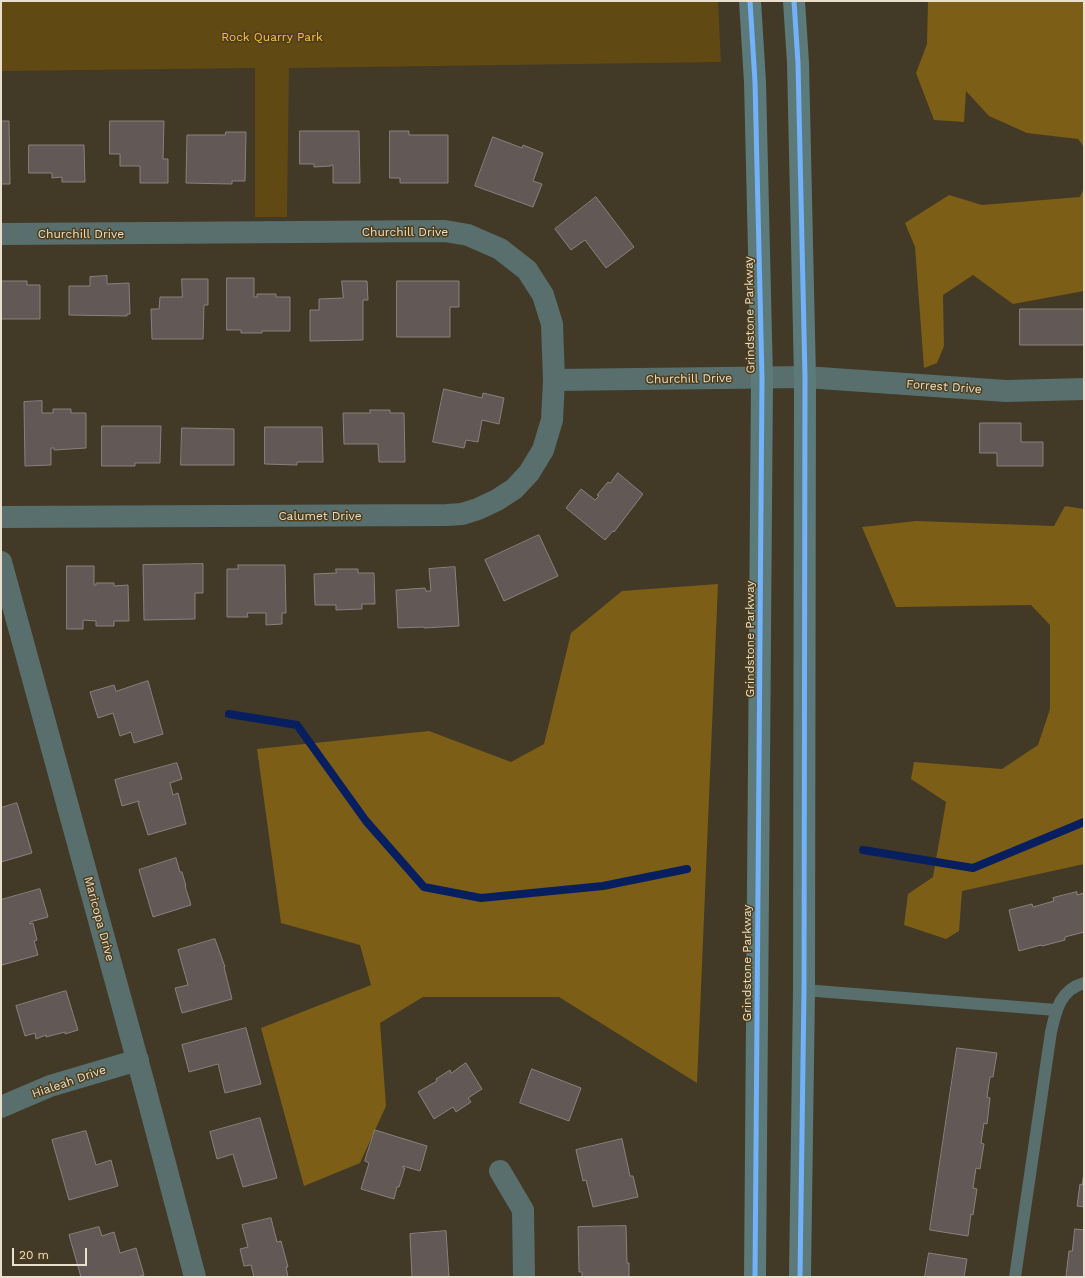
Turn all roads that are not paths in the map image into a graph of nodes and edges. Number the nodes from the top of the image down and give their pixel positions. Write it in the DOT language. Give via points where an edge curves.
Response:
graph roads {
  1 [pos="750,1"];
  2 [pos="794,1"];
  3 [pos="1,234"];
  4 [pos="805,377"];
  5 [pos="762,378"];
  6 [pos="554,380"];
  7 [pos="1084,389"];
  8 [pos="1,517"];
  9 [pos="1,562"];
  10 [pos="1084,983"];
  11 [pos="804,990"];
  12 [pos="1056,1010"];
  13 [pos="138,1060"];
  14 [pos="1,1107"];
  15 [pos="500,1171"];
  16 [pos="195,1277"];
  17 [pos="524,1277"];
  18 [pos="754,1277"];
  19 [pos="800,1277"];
  20 [pos="1015,1277"];
  1 -- 5 [label="main road, Grindstone Parkway" via="755,82"];
  2 -- 4 [label="main road" via="798,63"];
  3 -- 6 [label="street, Churchill Drive" via="445,231 468,235 500,249 526,270 543,295 552,324"];
  4 -- 5 [label="street, Churchill Drive"];
  4 -- 7 [label="street, Forrest Drive" via="1006,391"];
  4 -- 11 [label="main road"];
  5 -- 6 [label="street, Churchill Drive"];
  5 -- 18 [label="main road, Grindstone Parkway"];
  6 -- 8 [label="street, Calumet Drive" via="552,420 543,450 529,473 514,489 497,500 462,514"];
  9 -- 13 [label="street, Maricopa Drive"];
  10 -- 12 [label="lane" via="1067,991"];
  11 -- 12 [label="lane"];
  11 -- 19 [label="main road"];
  12 -- 20 [label="lane"];
  13 -- 14 [label="street, Hialeah Drive" via="50,1086"];
  13 -- 16 [label="street, Maricopa Drive"];
  15 -- 17 [label="street" via="523,1210"];
}
